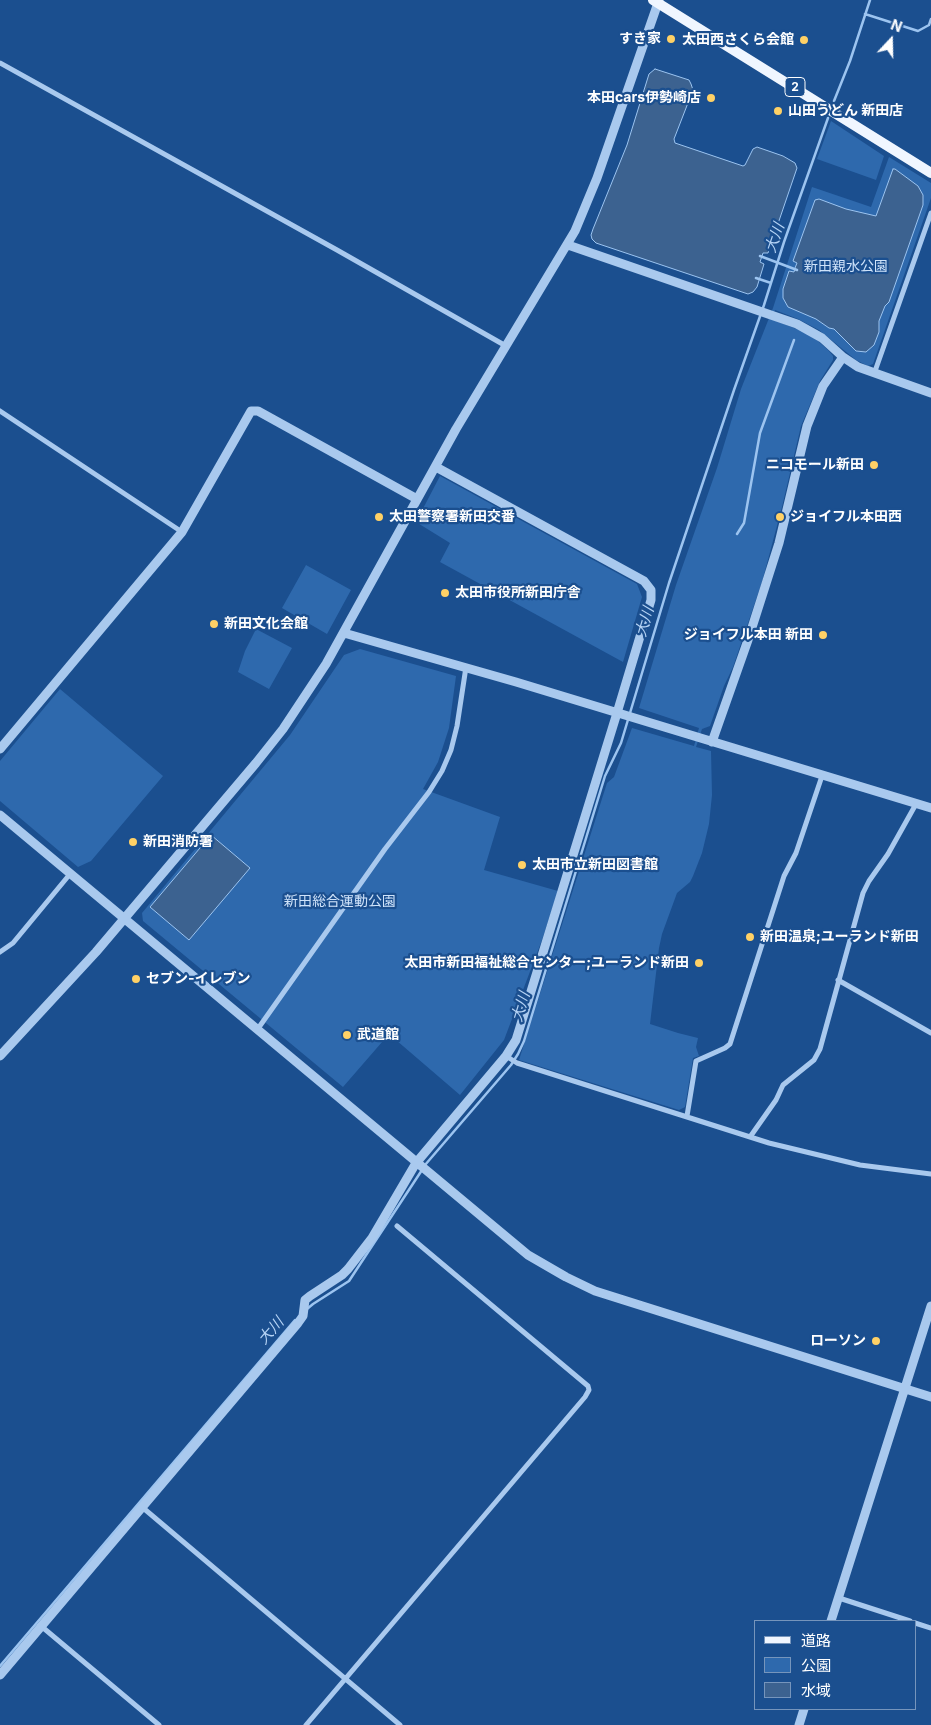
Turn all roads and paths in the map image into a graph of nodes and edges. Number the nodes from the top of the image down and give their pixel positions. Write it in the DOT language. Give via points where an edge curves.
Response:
graph roads {
  1 [pos="657,1"];
  2 [pos="0,63"];
  3 [pos="931,173"];
  4 [pos="931,213"];
  5 [pos="568,245"];
  6 [pos="506,346"];
  7 [pos="843,357"];
  8 [pos="874,374"];
  9 [pos="931,394"];
  10 [pos="0,411"];
  11 [pos="436,467"];
  12 [pos="417,499"];
  13 [pos="182,532"];
  14 [pos="344,633"];
  15 [pos="466,667"];
  16 [pos="620,714"];
  17 [pos="712,742"];
  18 [pos="0,749"];
  19 [pos="822,776"];
  20 [pos="916,804"];
  21 [pos="931,808"];
  22 [pos="0,815"];
  23 [pos="70,874"];
  24 [pos="123,919"];
  25 [pos="0,952"];
  26 [pos="838,980"];
  27 [pos="257,1030"];
  28 [pos="931,1033"];
  29 [pos="0,1056"];
  30 [pos="506,1056"];
  31 [pos="687,1116"];
  32 [pos="750,1137"];
  33 [pos="421,1168"];
  34 [pos="931,1174"];
  35 [pos="397,1226"];
  36 [pos="931,1306"];
  37 [pos="904,1388"];
  38 [pos="931,1397"];
  39 [pos="142,1507"];
  40 [pos="838,1598"];
  41 [pos="831,1620"];
  42 [pos="907,1620"];
  43 [pos="916,1623"];
  44 [pos="41,1626"];
  45 [pos="931,1628"];
  46 [pos="0,1675"];
  47 [pos="345,1679"];
  48 [pos="804,1710"];
  49 [pos="159,1725"];
  50 [pos="306,1725"];
  51 [pos="400,1725"];
  52 [pos="799,1725"];
  1 -- 3 [label="main road, 2"];
  1 -- 5 [label="street" via="597,178"];
  2 -- 6 [label="street"];
  4 -- 8 [label="street"];
  5 -- 6 [label="street"];
  5 -- 7 [label="street" via="770,314 809,330"];
  6 -- 11 [label="street"];
  7 -- 8 [label="street"];
  7 -- 17 [label="street" via="823,386 807,426 779,543"];
  8 -- 9 [label="street"];
  10 -- 13 [label="street"];
  11 -- 12 [label="street"];
  11 -- 16 [label="street" via="648,585 651,600"];
  12 -- 13 [label="street" via="254,410"];
  12 -- 14 [label="street"];
  13 -- 18 [label="street"];
  14 -- 15 [label="street"];
  14 -- 24 [label="street" via="283,729"];
  15 -- 16 [label="street"];
  15 -- 27 [label="street" via="457,726 442,771"];
  16 -- 17 [label="street"];
  16 -- 30 [label="street" via="524,1016 516,1040"];
  17 -- 19 [label="street"];
  19 -- 20 [label="street"];
  19 -- 31 [label="street" via="796,853 784,876 730,1044 696,1061"];
  20 -- 21 [label="street"];
  20 -- 26 [label="street" via="863,893"];
  22 -- 23 [label="street"];
  23 -- 24 [label="street"];
  23 -- 25 [label="street" via="13,943"];
  24 -- 27 [label="street"];
  24 -- 29 [label="street"];
  26 -- 28 [label="street"];
  26 -- 32 [label="street" via="822,1044 814,1060 783,1085"];
  27 -- 33 [label="street"];
  30 -- 31 [label="street" via="517,1063"];
  30 -- 33 [label="street"];
  31 -- 32 [label="street"];
  32 -- 34 [label="street" via="835,1160"];
  33 -- 37 [label="street" via="528,1255 595,1291"];
  33 -- 39 [label="street" via="348,1269 306,1300 298,1323"];
  35 -- 47 [label="street" via="589,1390"];
  36 -- 37 [label="street"];
  37 -- 38 [label="street"];
  37 -- 40 [label="street"];
  39 -- 44 [label="street"];
  39 -- 47 [label="street"];
  40 -- 41 [label="street"];
  40 -- 42 [label="street"];
  43 -- 45 [label="street"];
  44 -- 46 [label="street"];
  44 -- 49 [label="street"];
  47 -- 50 [label="street"];
  47 -- 51 [label="street"];
  48 -- 52 [label="street"];
}
